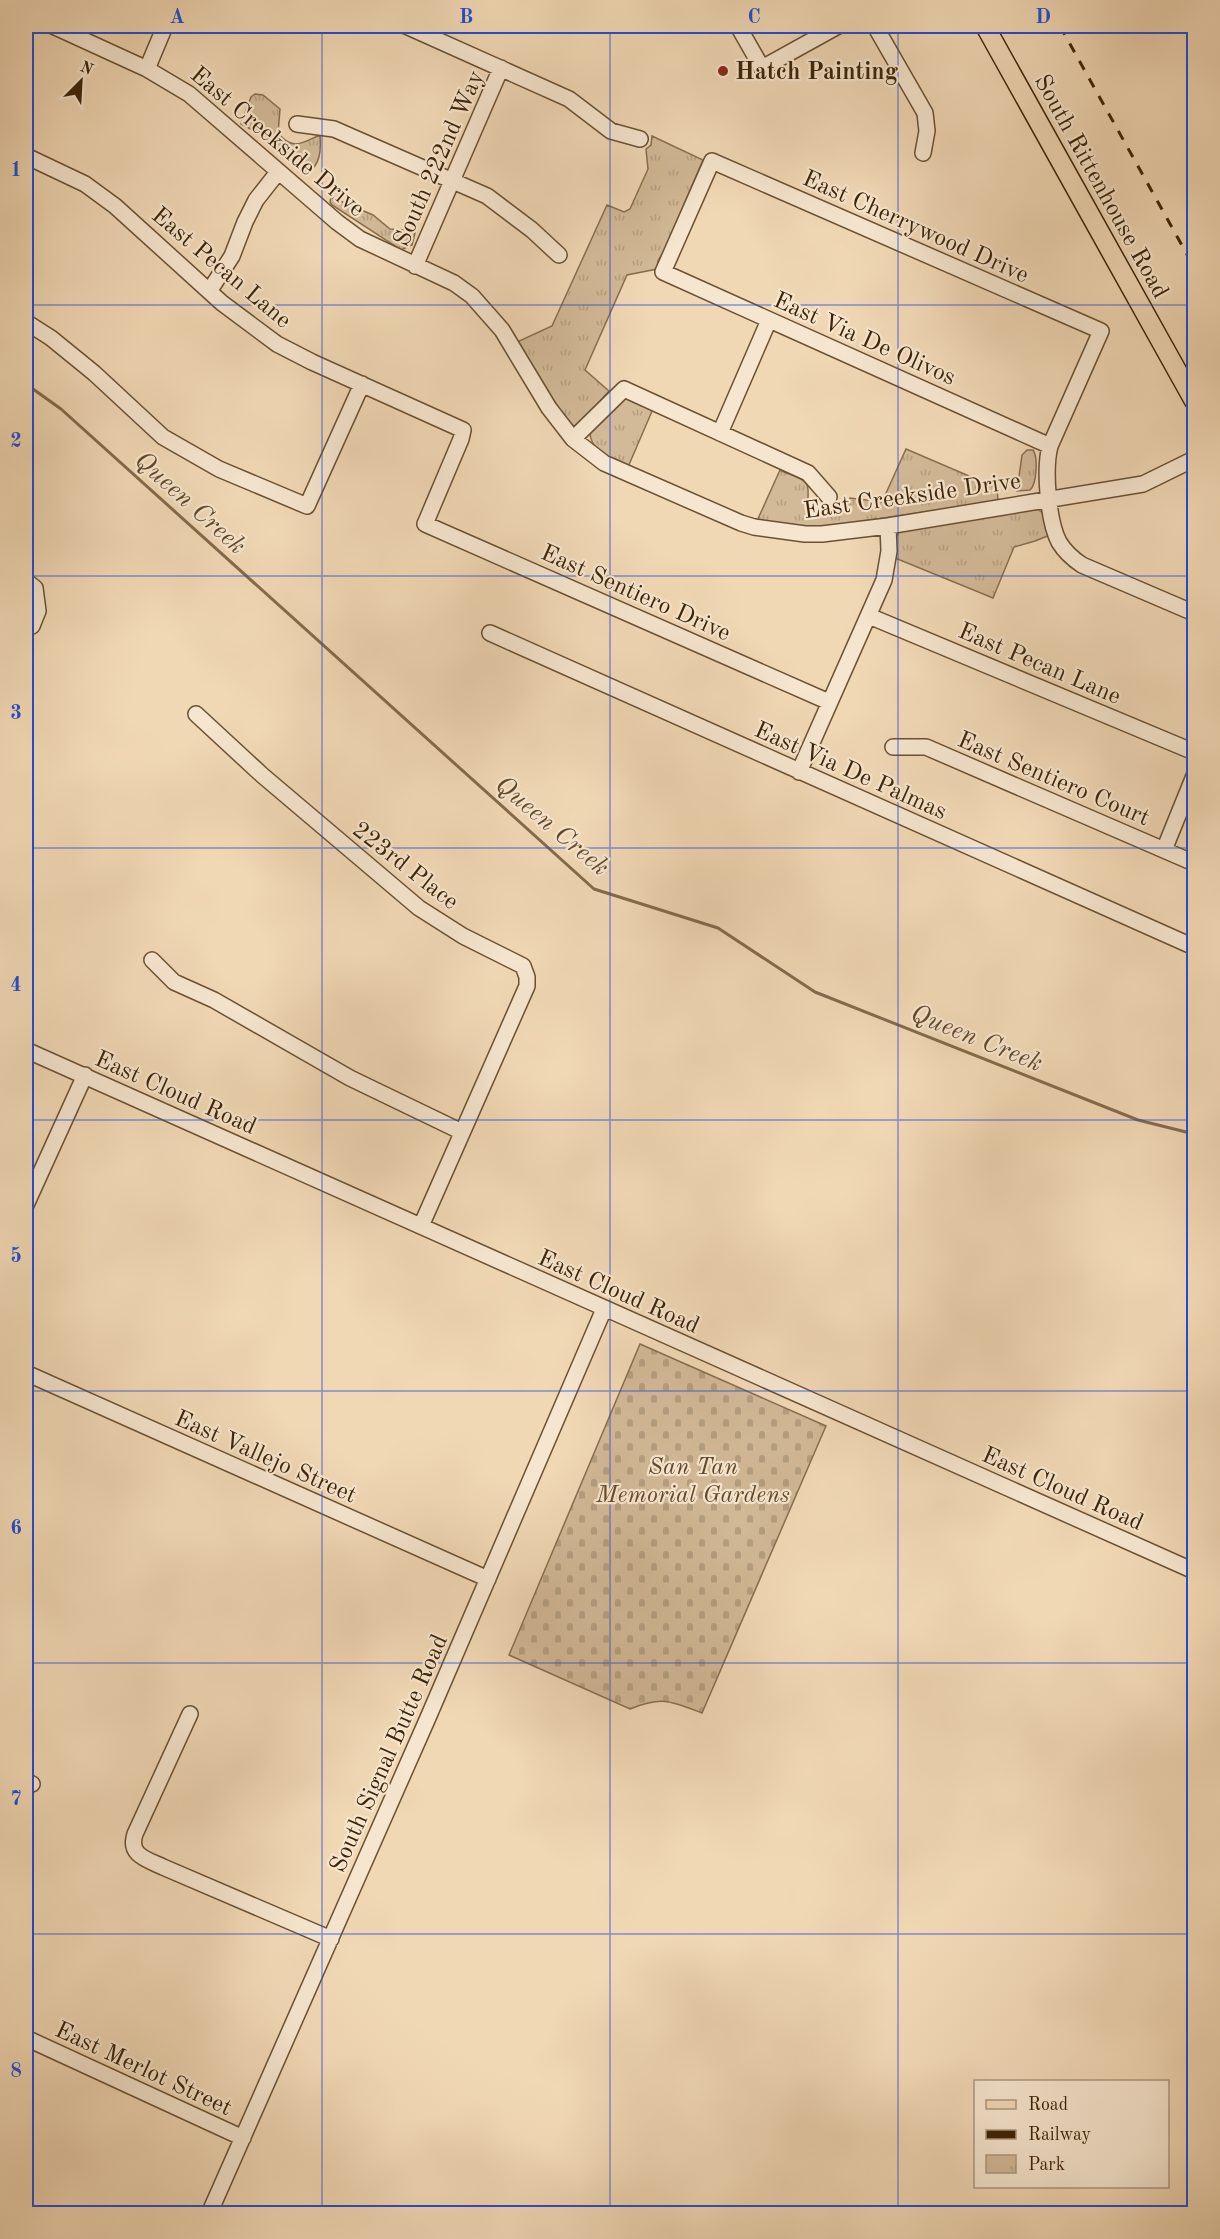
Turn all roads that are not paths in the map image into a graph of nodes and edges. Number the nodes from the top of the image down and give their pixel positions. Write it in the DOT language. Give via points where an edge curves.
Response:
graph roads {
  1 [pos="52,26"];
  2 [pos="165,26"];
  3 [pos="406,26"];
  4 [pos="738,26"];
  5 [pos="838,26"];
  6 [pos="875,26"];
  7 [pos="986,26"];
  8 [pos="501,68"];
  9 [pos="147,69"];
  10 [pos="297,124"];
  11 [pos="640,139"];
  12 [pos="923,153"];
  13 [pos="26,156"];
  14 [pos="712,161"];
  15 [pos="278,172"];
  16 [pos="452,180"];
  17 [pos="559,255"];
  18 [pos="415,266"];
  19 [pos="210,290"];
  20 [pos="769,320"];
  21 [pos="26,322"];
  22 [pos="362,384"];
  23 [pos="1194,400"];
  24 [pos="720,433"];
  25 [pos="573,439"];
  26 [pos="1050,446"];
  27 [pos="1194,459"];
  28 [pos="829,497"];
  29 [pos="1050,499"];
  30 [pos="425,524"];
  31 [pos="888,526"];
  32 [pos="26,581"];
  33 [pos="1194,613"];
  34 [pos="868,616"];
  35 [pos="32,626"];
  36 [pos="490,633"];
  37 [pos="829,702"];
  38 [pos="196,714"];
  39 [pos="893,747"];
  40 [pos="1194,752"];
  41 [pos="799,772"];
  42 [pos="1194,776"];
  43 [pos="1164,850"];
  44 [pos="1194,863"];
  45 [pos="1194,947"];
  46 [pos="152,960"];
  47 [pos="26,1050"];
  48 [pos="85,1075"];
  49 [pos="462,1132"];
  50 [pos="26,1205"];
  51 [pos="421,1227"];
  52 [pos="604,1309"];
  53 [pos="26,1373"];
  54 [pos="1194,1571"];
  55 [pos="488,1579"];
  56 [pos="190,1714"];
  57 [pos="331,1939"];
  58 [pos="26,2038"];
  59 [pos="243,2138"];
  60 [pos="209,2214"];
  1 -- 9 [label="street, East Creekside Drive"];
  2 -- 9 [label="street"];
  3 -- 8 [label="street"];
  4 -- 5 [label="street" via="762,68"];
  6 -- 12 [label="street" via="925,113"];
  7 -- 23 [label="main road, South Rittenhouse Road"];
  8 -- 11 [label="street" via="569,99 612,131"];
  8 -- 16 [label="street, South 222nd Way"];
  9 -- 15 [label="street, East Creekside Drive" via="189,94"];
  10 -- 16 [label="street" via="334,129"];
  13 -- 19 [label="street, East Pecan Lane" via="85,184"];
  14 -- 20 [label="street, East Via De Olivos" via="663,272"];
  14 -- 26 [label="street, East Cherrywood Drive" via="1101,331"];
  15 -- 18 [label="street, East Creekside Drive" via="352,233"];
  15 -- 19 [label="street" via="256,200 232,256"];
  16 -- 17 [label="street" via="487,196"];
  16 -- 18 [label="street, South 222nd Way"];
  18 -- 25 [label="street, East Creekside Drive" via="454,284 488,312"];
  19 -- 22 [label="street, East Pecan Lane" via="277,344"];
  20 -- 24 [label="street"];
  20 -- 26 [label="street, East Via De Olivos"];
  21 -- 22 [label="street" via="94,373 163,438 219,469 307,506"];
  22 -- 30 [label="street, East Pecan Lane" via="463,430"];
  24 -- 25 [label="street" via="624,389"];
  24 -- 28 [label="street" via="808,473"];
  25 -- 31 [label="street, East Creekside Drive" via="604,463 754,527 822,534"];
  26 -- 29 [label="street" via="1046,460"];
  27 -- 29 [label="street, East Creekside Drive" via="1143,484"];
  29 -- 31 [label="street, East Creekside Drive"];
  29 -- 33 [label="street" via="1053,526 1070,556 1093,571"];
  30 -- 37 [label="street, East Sentiero Drive"];
  31 -- 34 [label="street" via="884,580"];
  32 -- 35 [label="street" via="35,588 38,611"];
  34 -- 37 [label="street"];
  34 -- 40 [label="street, East Pecan Lane"];
  36 -- 41 [label="street, East Via De Palmas"];
  37 -- 41 [label="street"];
  38 -- 49 [label="street, 223rd Place" via="419,909 523,966 527,986"];
  39 -- 43 [label="street, East Sentiero Court" via="926,747"];
  41 -- 45 [label="street, East Via De Palmas"];
  42 -- 43 [label="street"];
  43 -- 44 [label="street, East Sentiero Court"];
  46 -- 49 [label="street" via="174,982 350,1078"];
  47 -- 48 [label="street, East Cloud Road"];
  48 -- 50 [label="street"];
  48 -- 51 [label="street, East Cloud Road"];
  49 -- 51 [label="street, 223rd Place"];
  51 -- 52 [label="street, East Cloud Road"];
  52 -- 54 [label="street, East Cloud Road"];
  52 -- 55 [label="street, South Signal Butte Road"];
  53 -- 55 [label="street, East Vallejo Street"];
  55 -- 57 [label="street, South Signal Butte Road"];
  56 -- 57 [label="street" via="135,1834 133,1848 152,1862"];
  57 -- 59 [label="street, South Signal Butte Road"];
  58 -- 59 [label="street, East Merlot Street"];
  59 -- 60 [label="street, South Signal Butte Road"];
}
